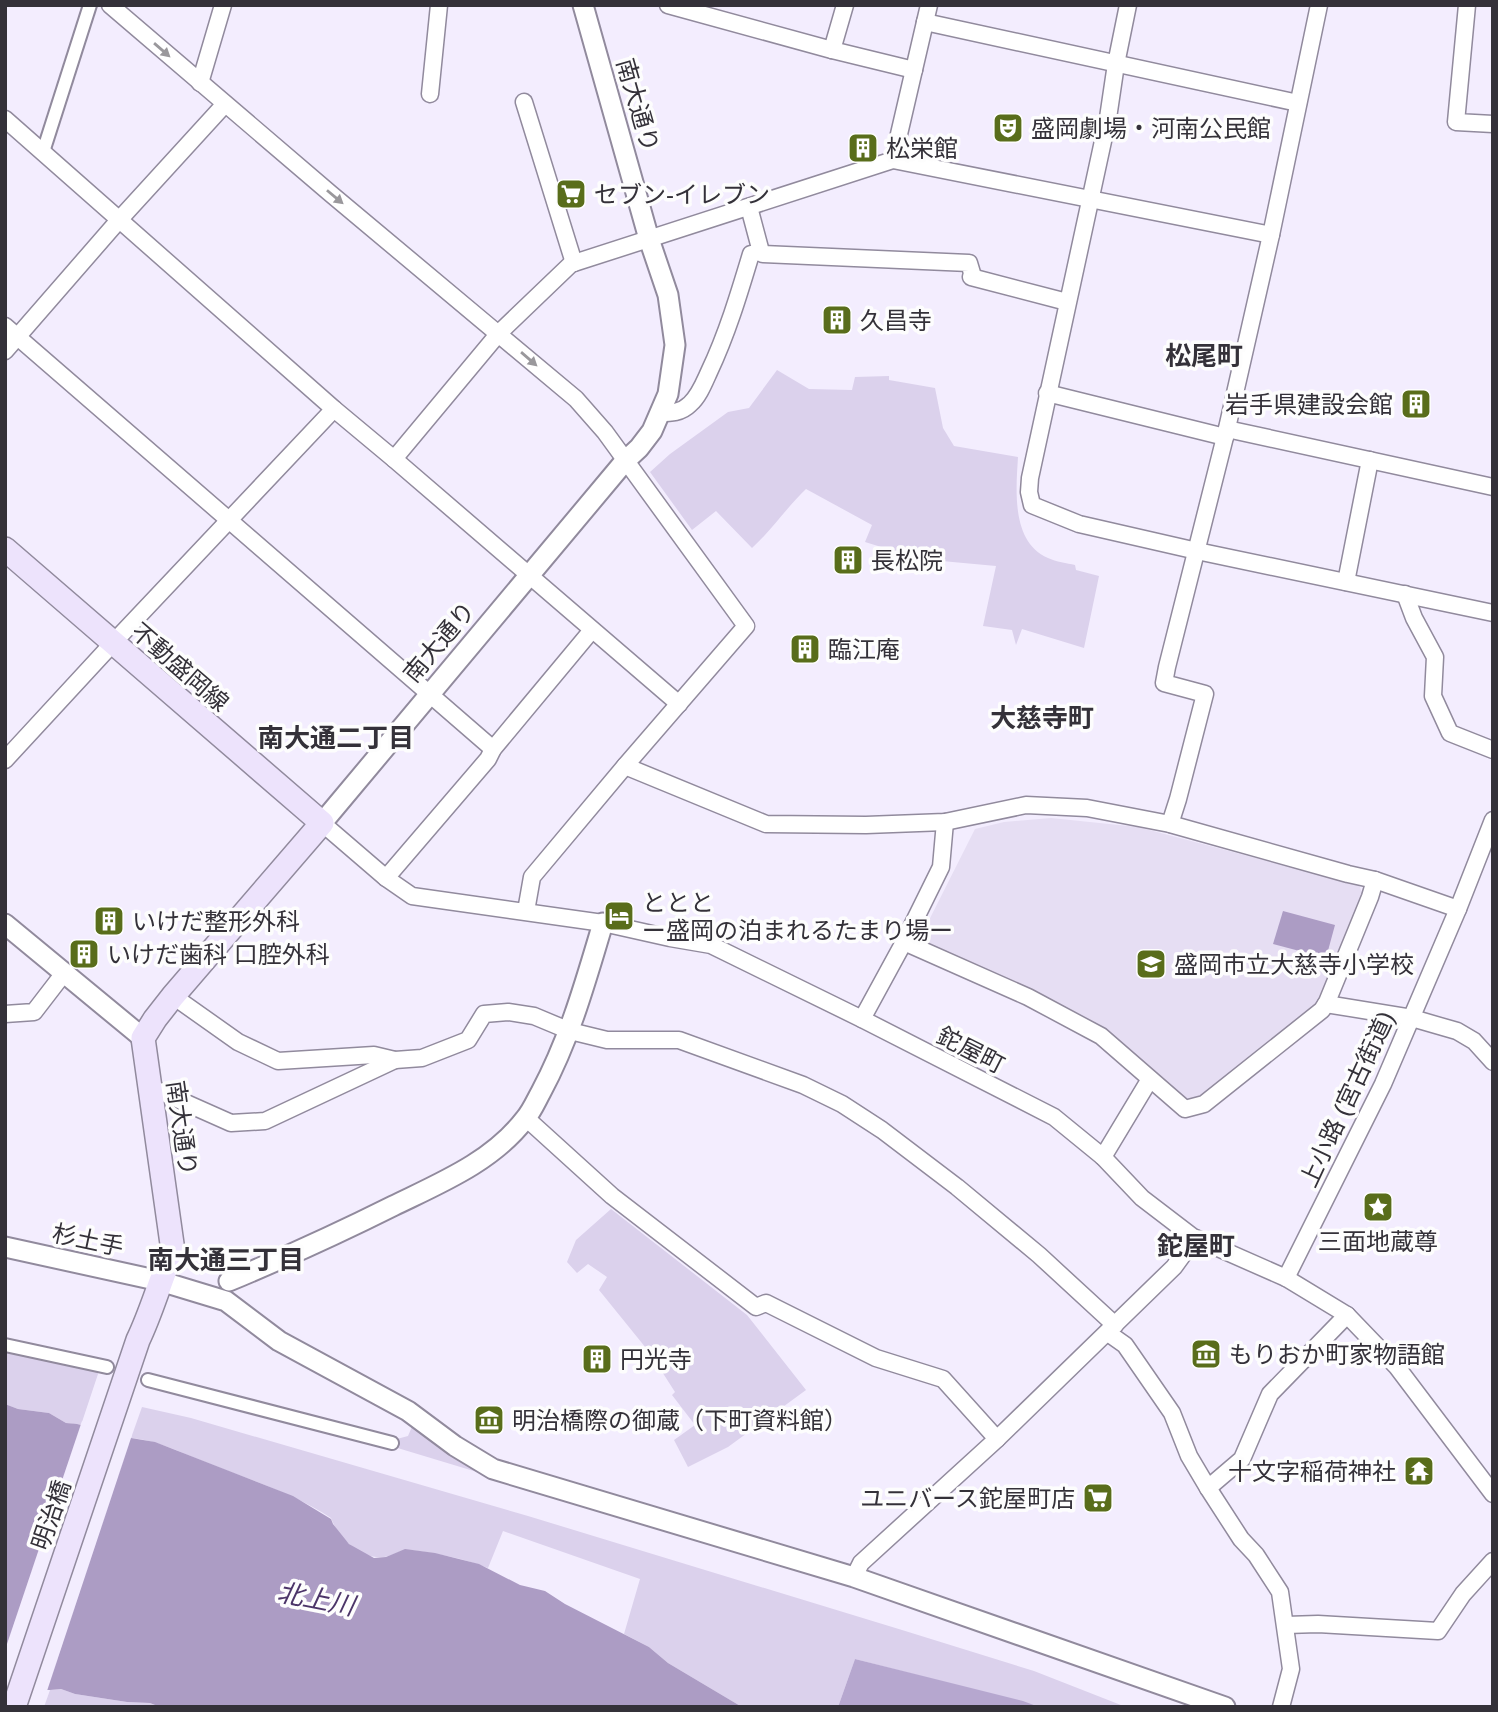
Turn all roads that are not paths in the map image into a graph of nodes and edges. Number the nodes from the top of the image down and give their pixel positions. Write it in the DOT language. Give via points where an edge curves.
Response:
graph roads {
  1 [pos="90,5"];
  2 [pos="110,5"];
  3 [pos="223,5"];
  4 [pos="439,5"];
  5 [pos="583,5"];
  6 [pos="668,5"];
  7 [pos="845,5"];
  8 [pos="929,5"];
  9 [pos="1128,5"];
  10 [pos="1319,5"];
  11 [pos="1467,5"];
  12 [pos="925,22"];
  13 [pos="832,50"];
  14 [pos="1116,64"];
  15 [pos="914,70"];
  16 [pos="200,83"];
  17 [pos="430,94"];
  18 [pos="524,102"];
  19 [pos="1298,103"];
  20 [pos="225,104"];
  21 [pos="5,119"];
  22 [pos="1493,124"];
  23 [pos="43,152"];
  24 [pos="893,160"];
  25 [pos="1090,199"];
  26 [pos="749,207"];
  27 [pos="120,220"];
  28 [pos="1270,235"];
  29 [pos="649,239"];
  30 [pos="761,253"];
  31 [pos="574,263"];
  32 [pos="1067,302"];
  33 [pos="11,332"];
  34 [pos="499,332"];
  35 [pos="5,351"];
  36 [pos="1047,393"];
  37 [pos="334,409"];
  38 [pos="659,413"];
  39 [pos="1226,433"];
  40 [pos="394,459"];
  41 [pos="1370,460"];
  42 [pos="625,461"];
  43 [pos="1493,487"];
  44 [pos="230,520"];
  45 [pos="5,549"];
  46 [pos="1197,551"];
  47 [pos="530,576"];
  48 [pos="1346,582"];
  49 [pos="1405,594"];
  50 [pos="1493,613"];
  51 [pos="592,630"];
  52 [pos="113,643"];
  53 [pos="430,694"];
  54 [pos="679,704"];
  55 [pos="493,750"];
  56 [pos="1493,750"];
  57 [pos="5,760"];
  58 [pos="625,766"];
  59 [pos="1493,820"];
  60 [pos="945,822"];
  61 [pos="322,823"];
  62 [pos="1170,824"];
  63 [pos="386,878"];
  64 [pos="1375,880"];
  65 [pos="1458,909"];
  66 [pos="526,911"];
  67 [pos="603,923"];
  68 [pos="5,924"];
  69 [pos="904,942"];
  70 [pos="64,973"];
  71 [pos="173,996"];
  72 [pos="1326,1004"];
  73 [pos="5,1014"];
  74 [pos="1412,1018"];
  75 [pos="862,1019"];
  76 [pos="570,1031"];
  77 [pos="143,1038"];
  78 [pos="395,1060"];
  79 [pos="1493,1062"];
  80 [pos="1150,1079"];
  81 [pos="150,1087"];
  82 [pos="526,1118"];
  83 [pos="1103,1157"];
  84 [pos="1195,1237"];
  85 [pos="5,1247"];
  86 [pos="1286,1278"];
  87 [pos="160,1281"];
  88 [pos="229,1281"];
  89 [pos="188,1289"];
  90 [pos="238,1310"];
  91 [pos="1347,1315"];
  92 [pos="1111,1329"];
  93 [pos="5,1345"];
  94 [pos="107,1367"];
  95 [pos="148,1380"];
  96 [pos="998,1439"];
  97 [pos="392,1443"];
  98 [pos="1208,1488"];
  99 [pos="1493,1494"];
  100 [pos="1493,1561"];
  101 [pos="854,1577"];
  102 [pos="1286,1625"];
  103 [pos="14,1707"];
  104 [pos="1225,1707"];
  105 [pos="1281,1707"];
  1 -- 23 [label="street"];
  2 -- 16 [label="street, one-way"];
  3 -- 16 [label="street"];
  4 -- 17 [label="street"];
  5 -- 29 [label="street, 南大通り"];
  6 -- 13 [label="street"];
  7 -- 13 [label="street"];
  8 -- 12 [label="street"];
  9 -- 14 [label="street"];
  10 -- 19 [label="street"];
  11 -- 22 [label="street" via="1456,122"];
  12 -- 14 [label="street"];
  12 -- 15 [label="street"];
  13 -- 15 [label="street"];
  14 -- 19 [label="street"];
  14 -- 25 [label="street"];
  15 -- 24 [label="street"];
  16 -- 20 [label="street"];
  18 -- 31 [label="street"];
  19 -- 28 [label="street"];
  20 -- 27 [label="street"];
  20 -- 34 [label="street, one-way"];
  21 -- 23 [label="street"];
  23 -- 27 [label="street"];
  24 -- 25 [label="street"];
  24 -- 26 [label="street"];
  25 -- 28 [label="street"];
  25 -- 32 [label="street"];
  26 -- 29 [label="street"];
  26 -- 30 [label="street"];
  27 -- 33 [label="street"];
  27 -- 37 [label="street"];
  28 -- 39 [label="street"];
  29 -- 31 [label="street"];
  29 -- 38 [label="street, 南大通り" via="668,295 676,345 668,394"];
  30 -- 32 [label="street" via="969,263 971,277"];
  30 -- 38 [label="street" via="751,254 701,389 689,405 675,413"];
  31 -- 34 [label="street"];
  32 -- 36 [label="street"];
  33 -- 35 [label="street"];
  33 -- 44 [label="street"];
  34 -- 40 [label="street"];
  34 -- 42 [label="street, one-way" via="576,398"];
  36 -- 39 [label="street"];
  36 -- 46 [label="street" via="1030,478 1032,505 1079,524"];
  37 -- 40 [label="street"];
  37 -- 44 [label="street"];
  38 -- 42 [label="street, 南大通り" via="646,440"];
  39 -- 41 [label="street"];
  39 -- 46 [label="street"];
  40 -- 47 [label="street"];
  41 -- 43 [label="street"];
  41 -- 48 [label="street"];
  42 -- 47 [label="street, 南大通り"];
  42 -- 54 [label="street" via="746,626"];
  44 -- 52 [label="street"];
  44 -- 53 [label="street"];
  45 -- 52 [label="main road, 不動盛岡線"];
  46 -- 48 [label="street"];
  46 -- 62 [label="street" via="1164,683 1205,694"];
  47 -- 51 [label="street"];
  47 -- 53 [label="street, 南大通り"];
  48 -- 49 [label="street"];
  49 -- 50 [label="street"];
  49 -- 56 [label="street" via="1435,657 1433,696 1450,733"];
  51 -- 54 [label="street"];
  51 -- 55 [label="street"];
  52 -- 57 [label="street"];
  52 -- 61 [label="main road, 不動盛岡線"];
  53 -- 55 [label="street"];
  53 -- 61 [label="street, 南大通り"];
  54 -- 58 [label="street"];
  55 -- 63 [label="street"];
  58 -- 60 [label="street" via="766,824"];
  58 -- 66 [label="street" via="532,877"];
  59 -- 65 [label="street, 上小路 (宮古街道)"];
  60 -- 62 [label="street" via="1026,805 1087,808"];
  60 -- 69 [label="street" via="941,867"];
  61 -- 63 [label="street, 鉈屋町"];
  61 -- 71 [label="main road, 南大通り"];
  62 -- 64 [label="street"];
  63 -- 66 [label="street, 鉈屋町" via="412,896"];
  64 -- 65 [label="street"];
  64 -- 72 [label="street"];
  65 -- 74 [label="street, 上小路 (宮古街道)"];
  66 -- 67 [label="street, 鉈屋町"];
  67 -- 75 [label="street, 鉈屋町" via="710,945"];
  67 -- 76 [label="street"];
  68 -- 70 [label="street"];
  69 -- 75 [label="street"];
  69 -- 80 [label="street" via="1101,1035"];
  70 -- 73 [label="street" via="34,1012"];
  70 -- 77 [label="street"];
  71 -- 77 [label="main road, 南大通り"];
  71 -- 78 [label="street" via="238,1042 278,1061 374,1055"];
  72 -- 74 [label="street"];
  72 -- 80 [label="street" via="1204,1104 1185,1109"];
  74 -- 79 [label="street" via="1457,1031 1474,1041"];
  74 -- 86 [label="street, 上小路 (宮古街道)"];
  75 -- 83 [label="street, 鉈屋町" via="1054,1118"];
  76 -- 78 [label="street" via="534,1016 484,1014 468,1040 422,1058"];
  76 -- 82 [label="street"];
  76 -- 92 [label="street" via="607,1040 679,1040 842,1104 957,1187 1039,1255"];
  77 -- 81 [label="main road, 南大通り"];
  78 -- 81 [label="street" via="265,1121 231,1123"];
  80 -- 83 [label="street"];
  81 -- 87 [label="main road, 南大通り" via="173,1251"];
  82 -- 88 [label="street" via="476,1164"];
  82 -- 96 [label="street" via="612,1196 756,1307 766,1303 876,1358 943,1379"];
  83 -- 84 [label="street, 鉈屋町" via="1142,1198"];
  84 -- 86 [label="street, 鉈屋町"];
  84 -- 92 [label="street" via="1174,1267"];
  85 -- 87 [label="street, 杉土手"];
  86 -- 91 [label="street, 鉈屋町"];
  87 -- 89 [label="street, 杉土手"];
  87 -- 103 [label="main road, 明治橋"];
  88 -- 89 [label="street"];
  88 -- 90 [label="street" via="228,1294"];
  89 -- 90 [label="street, 杉土手" via="226,1301"];
  90 -- 101 [label="street, 杉土手" via="279,1341 408,1411 493,1469"];
  91 -- 98 [label="street" via="1270,1394 1242,1459"];
  91 -- 99 [label="street, 鉈屋町" via="1397,1367"];
  92 -- 96 [label="street"];
  92 -- 98 [label="street" via="1172,1413"];
  93 -- 94 [label="street"];
  95 -- 97 [label="street"];
  96 -- 101 [label="street" via="861,1563"];
  98 -- 102 [label="street" via="1280,1592"];
  100 -- 102 [label="street" via="1438,1631"];
  101 -- 104 [label="street, 杉土手"];
  102 -- 105 [label="street" via="1291,1669"];
}
